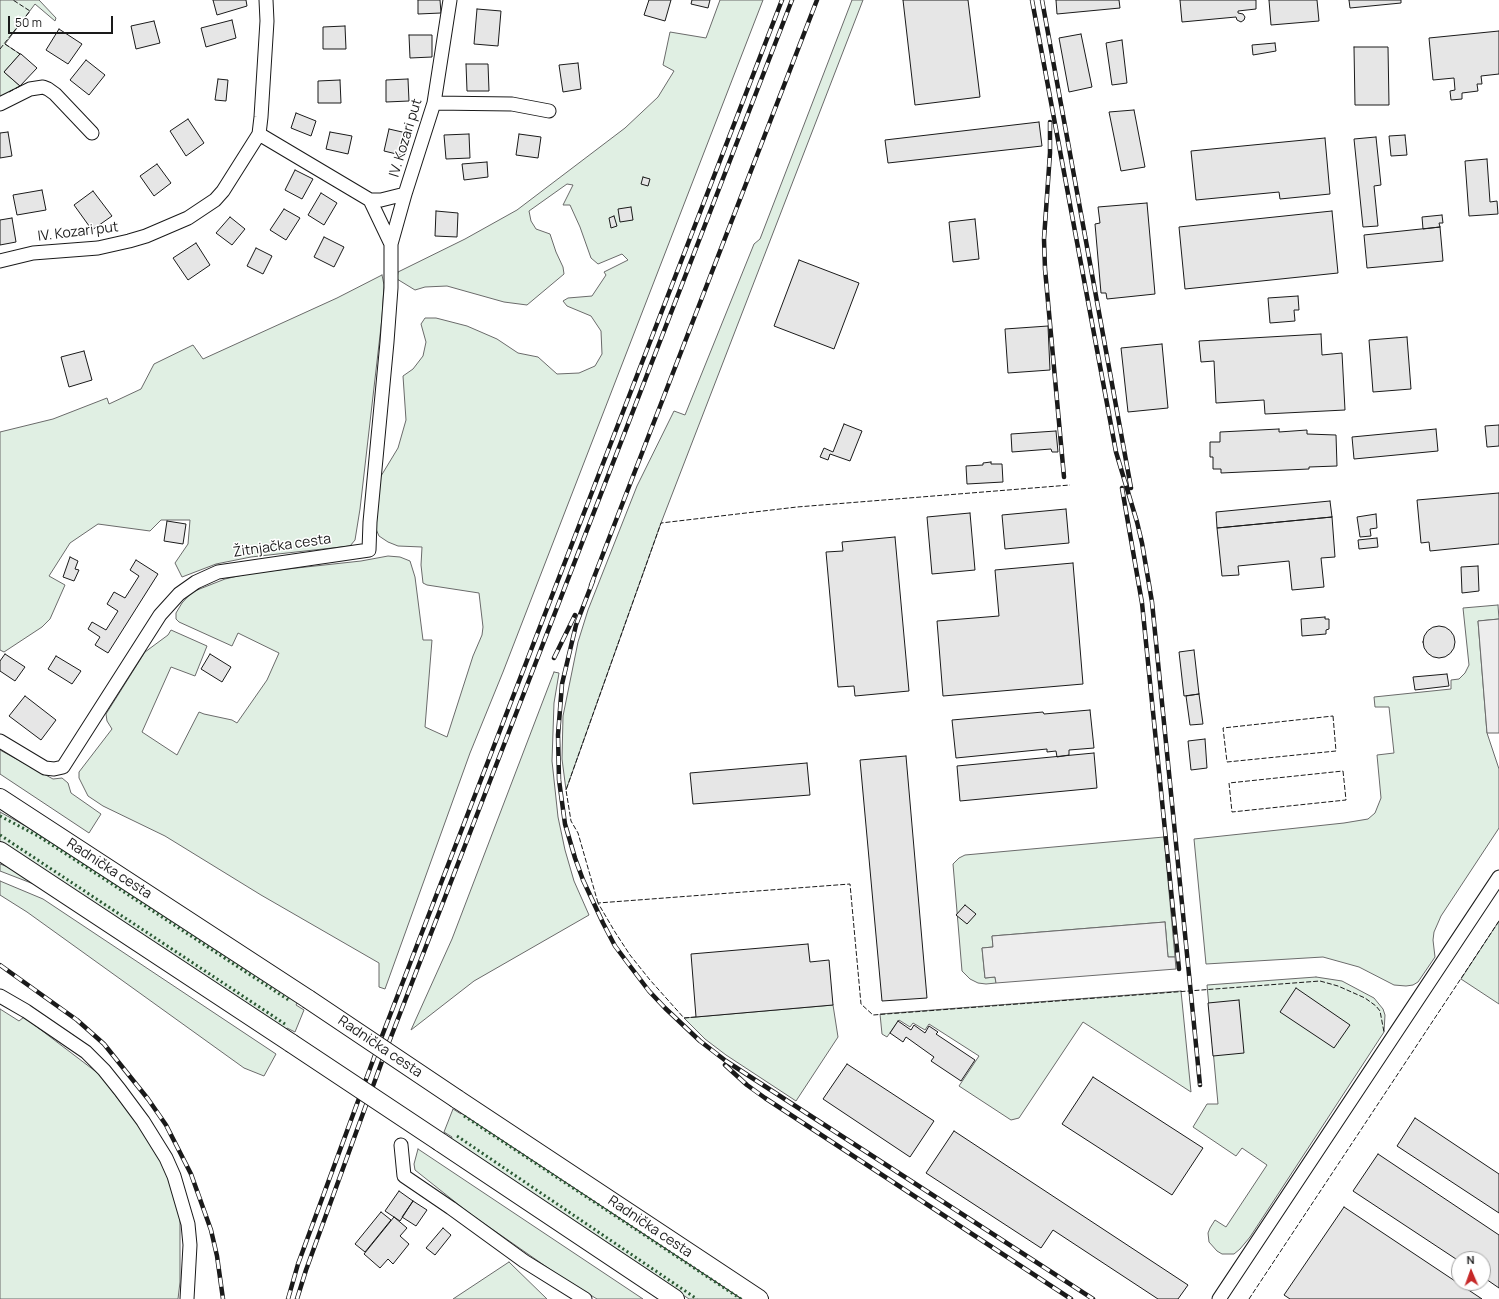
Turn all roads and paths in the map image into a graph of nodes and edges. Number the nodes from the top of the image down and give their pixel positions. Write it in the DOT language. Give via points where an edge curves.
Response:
graph roads {
  1 [pos="266,0"];
  2 [pos="450,0"];
  3 [pos="434,103"];
  4 [pos="0,104"];
  5 [pos="549,111"];
  6 [pos="92,134"];
  7 [pos="259,134"];
  8 [pos="405,194"];
  9 [pos="370,200"];
  10 [pos="391,244"];
  11 [pos="0,260"];
  12 [pos="0,741"];
  13 [pos="0,798"];
  14 [pos="0,851"];
  15 [pos="1499,877"];
  16 [pos="0,996"];
  17 [pos="401,1145"];
  18 [pos="187,1299"];
  19 [pos="585,1299"];
  20 [pos="675,1299"];
  21 [pos="759,1299"];
  22 [pos="1220,1299"];
  1 -- 7 [label="street, IV. Kozari put" via="266,43"];
  2 -- 3 [label="street, IV. Kozari put"];
  3 -- 5 [label="street" via="512,104"];
  3 -- 8 [label="street, IV. Kozari put"];
  4 -- 6 [label="street" via="43,87 55,94"];
  7 -- 9 [label="street"];
  7 -- 11 [label="street, IV. Kozari put" via="223,191 215,200 188,218 129,241 98,248 33,253"];
  8 -- 9 [label="street, IV. Kozari put"];
  8 -- 10 [label="street"];
  9 -- 10 [label="street"];
  10 -- 12 [label="street, Žitnjačka cesta" via="391,288 369,550 218,572 196,582 179,594 160,616 64,767 45,768"];
  13 -- 21 [label="main road, Radnička cesta, bridge"];
  14 -- 20 [label="main road, bridge"];
  15 -- 22 [label="street"];
  16 -- 18 [label="street" via="86,1052 120,1090 166,1158 188,1224 190,1245"];
  17 -- 19 [label="street" via="404,1176 524,1261"];
}
